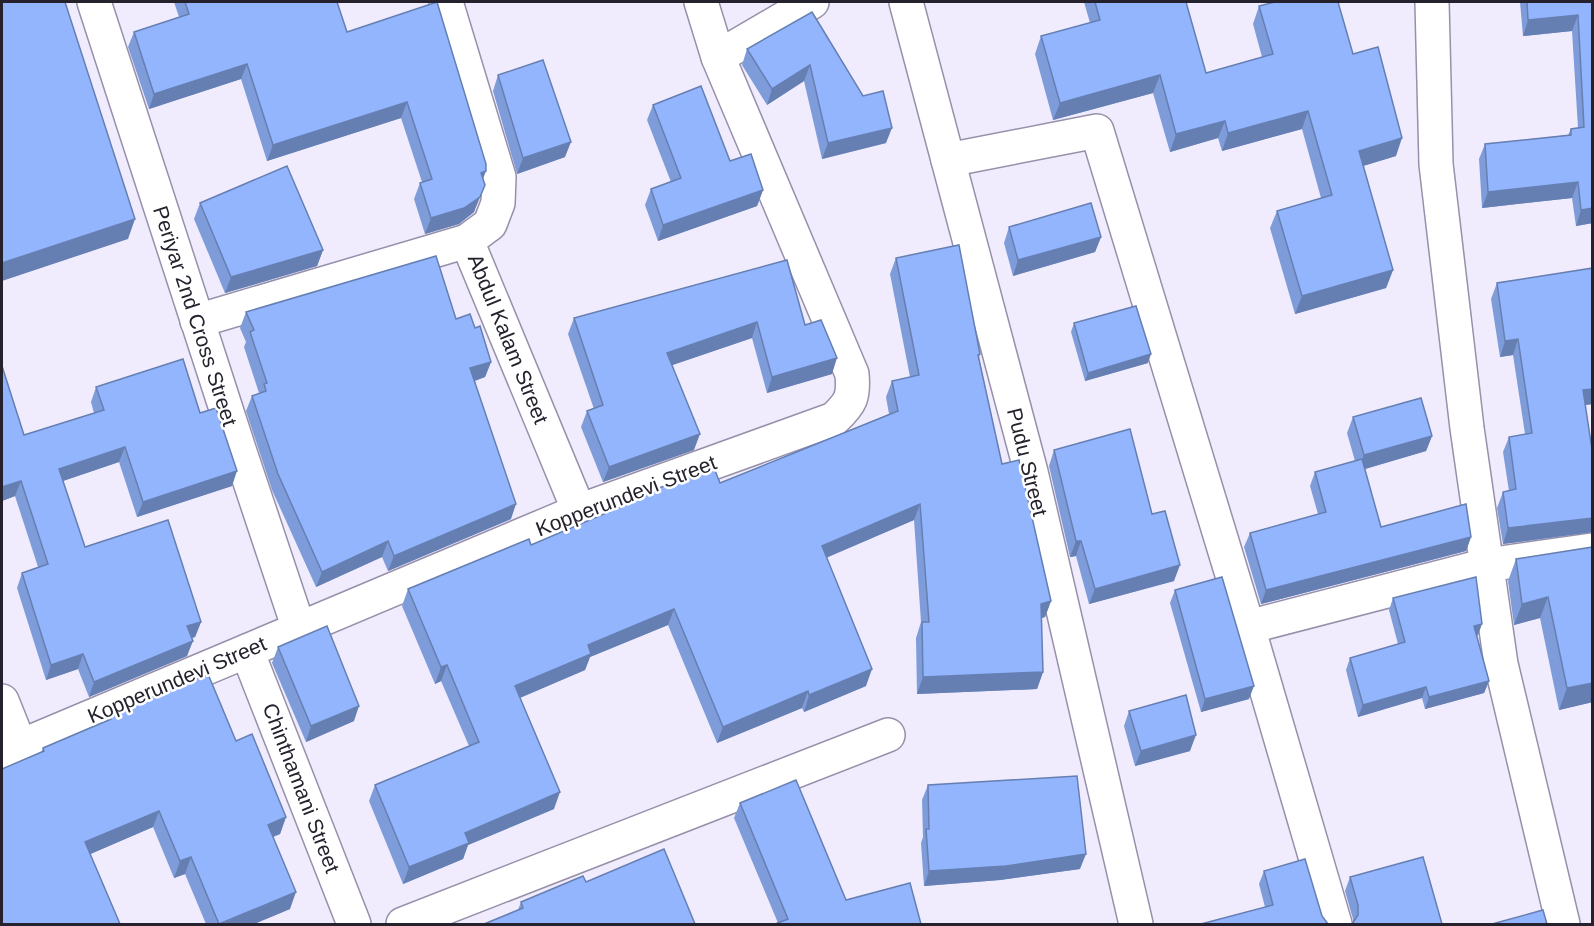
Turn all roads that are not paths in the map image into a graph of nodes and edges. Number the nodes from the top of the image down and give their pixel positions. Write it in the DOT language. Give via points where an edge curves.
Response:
graph roads {
  1 [pos="94,2"];
  2 [pos="446,2"];
  3 [pos="701,2"];
  4 [pos="812,2"];
  5 [pos="906,2"];
  6 [pos="1432,2"];
  7 [pos="718,57"];
  8 [pos="948,160"];
  9 [pos="467,241"];
  10 [pos="197,321"];
  11 [pos="579,512"];
  12 [pos="1593,550"];
  13 [pos="1487,566"];
  14 [pos="1248,627"];
  15 [pos="299,629"];
  16 [pos="247,651"];
  17 [pos="2,701"];
  18 [pos="888,735"];
  19 [pos="11,750"];
  20 [pos="354,924"];
  21 [pos="403,924"];
  22 [pos="1136,924"];
  23 [pos="1335,924"];
  24 [pos="1563,924"];
  1 -- 10 [label="street, Periyar 2nd Cross Street"];
  2 -- 9 [label="street, Abdul Kalam Street" via="499,177 498,203 490,224"];
  3 -- 7 [label="street, Kopperundevi Street"];
  4 -- 7 [label="street"];
  5 -- 8 [label="street, Pudu Street"];
  6 -- 13 [label="street" via="1436,164"];
  7 -- 11 [label="street, Kopperundevi Street" via="852,374 854,393 834,419"];
  8 -- 14 [label="street" via="1097,131"];
  8 -- 22 [label="street, Pudu Street" via="1033,484"];
  9 -- 10 [label="street"];
  9 -- 11 [label="street, Abdul Kalam Street"];
  10 -- 15 [label="street, Periyar 2nd Cross Street"];
  11 -- 15 [label="street, Kopperundevi Street"];
  12 -- 13 [label="street"];
  13 -- 14 [label="street"];
  13 -- 24 [label="street" via="1501,664"];
  14 -- 23 [label="street"];
  15 -- 16 [label="street, Kopperundevi Street"];
  16 -- 19 [label="street, Kopperundevi Street"];
  16 -- 20 [label="street, Chinthamani Street"];
  17 -- 19 [label="street"];
  18 -- 21 [label="street"];
}
